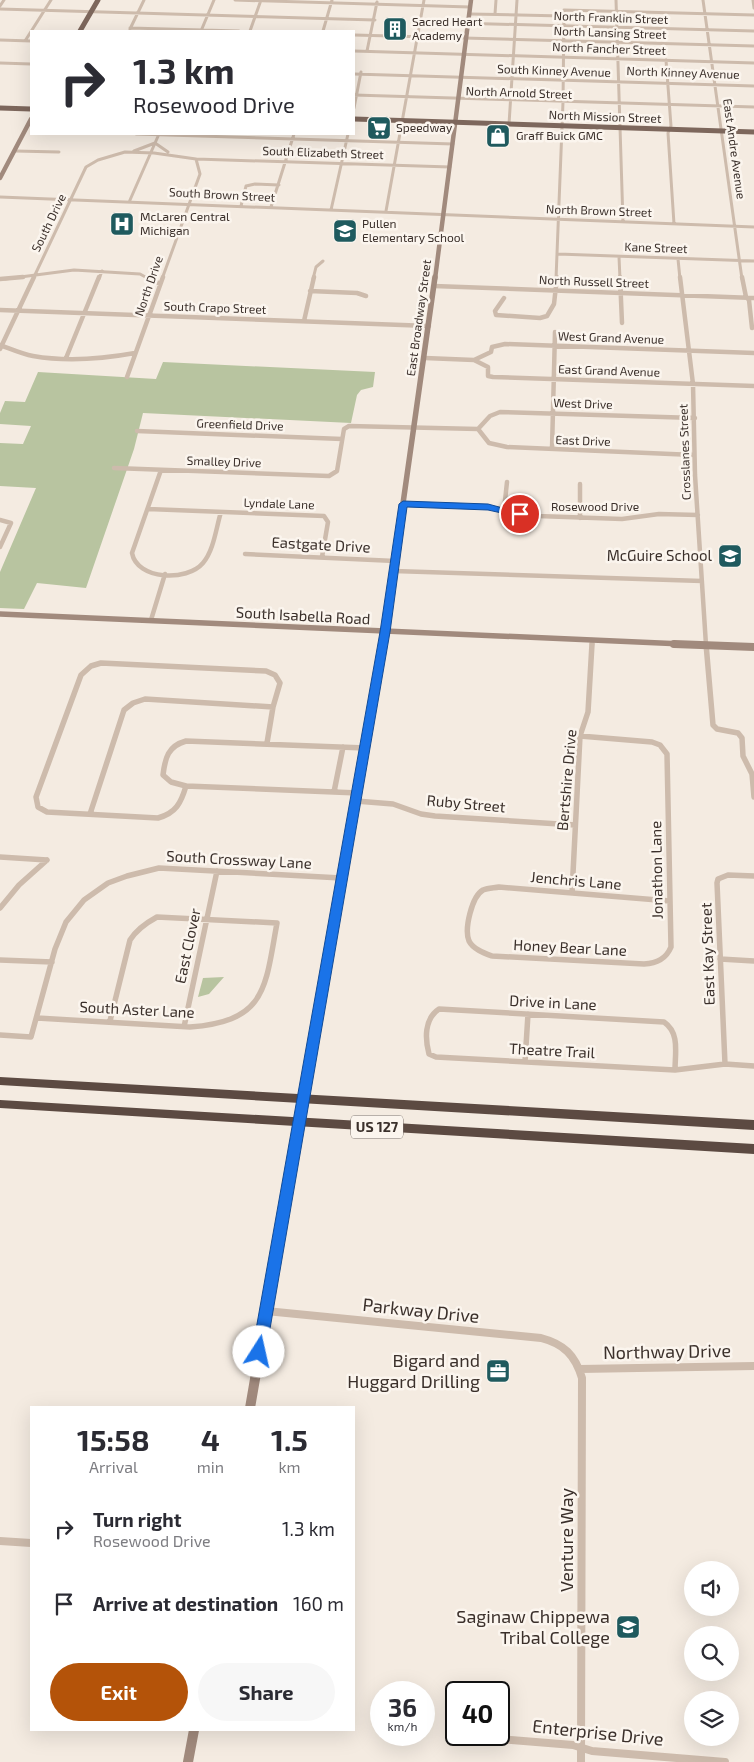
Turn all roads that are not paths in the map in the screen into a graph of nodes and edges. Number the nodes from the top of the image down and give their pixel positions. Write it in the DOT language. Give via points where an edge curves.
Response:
graph roads {
  1 [pos="4,0"];
  2 [pos="50,0"];
  3 [pos="98,0"];
  4 [pos="144,0"];
  5 [pos="214,0"];
  6 [pos="235,0"];
  7 [pos="261,0"];
  8 [pos="424,0"];
  9 [pos="471,0"];
  10 [pos="496,0"];
  11 [pos="516,0"];
  12 [pos="616,0"];
  13 [pos="703,0"];
  14 [pos="752,0"];
  15 [pos="332,1"];
  16 [pos="377,2"];
  17 [pos="423,5"];
  18 [pos="470,7"];
  19 [pos="0,8"];
  20 [pos="754,8"];
  21 [pos="44,11"];
  22 [pos="616,11"];
  23 [pos="91,12"];
  24 [pos="137,13"];
  25 [pos="705,13"];
  26 [pos="470,14"];
  27 [pos="495,14"];
  28 [pos="207,15"];
  29 [pos="515,15"];
  30 [pos="754,15"];
  31 [pos="563,16"];
  32 [pos="254,17"];
  33 [pos="326,19"];
  34 [pos="375,20"];
  35 [pos="421,22"];
  36 [pos="468,23"];
  37 [pos="515,24"];
  38 [pos="563,26"];
  39 [pos="616,27"];
  40 [pos="32,30"];
  41 [pos="81,30"];
  42 [pos="130,30"];
  43 [pos="201,30"];
  44 [pos="250,30"];
  45 [pos="323,30"];
  46 [pos="706,30"];
  47 [pos="754,31"];
  48 [pos="30,33"];
  49 [pos="355,35"];
  50 [pos="371,35"];
  51 [pos="418,36"];
  52 [pos="466,38"];
  53 [pos="0,40"];
  54 [pos="514,40"];
  55 [pos="564,40"];
  56 [pos="25,41"];
  57 [pos="30,41"];
  58 [pos="616,42"];
  59 [pos="709,45"];
  60 [pos="754,46"];
  61 [pos="355,50"];
  62 [pos="367,51"];
  63 [pos="416,52"];
  64 [pos="464,54"];
  65 [pos="514,56"];
  66 [pos="563,57"];
  67 [pos="618,59"];
  68 [pos="666,60"];
  69 [pos="711,61"];
  70 [pos="0,62"];
  71 [pos="30,63"];
  72 [pos="754,63"];
  73 [pos="355,73"];
  74 [pos="361,73"];
  75 [pos="411,75"];
  76 [pos="462,76"];
  77 [pos="512,78"];
  78 [pos="563,79"];
  79 [pos="619,81"];
  80 [pos="668,82"];
  81 [pos="715,84"];
  82 [pos="754,85"];
  83 [pos="356,96"];
  84 [pos="408,97"];
  85 [pos="459,99"];
  86 [pos="511,101"];
  87 [pos="563,103"];
  88 [pos="620,104"];
  89 [pos="670,106"];
  90 [pos="718,107"];
  91 [pos="0,108"];
  92 [pos="754,108"];
  93 [pos="30,109"];
  94 [pos="355,119"];
  95 [pos="30,121"];
  96 [pos="404,121"];
  97 [pos="456,123"];
  98 [pos="509,124"];
  99 [pos="562,126"];
  100 [pos="621,128"];
  101 [pos="669,130"];
  102 [pos="722,131"];
  103 [pos="754,132"];
  104 [pos="159,135"];
  105 [pos="186,135"];
  106 [pos="294,135"];
  107 [pos="348,135"];
  108 [pos="293,139"];
  109 [pos="346,141"];
  110 [pos="399,142"];
  111 [pos="155,143"];
  112 [pos="453,144"];
  113 [pos="15,151"];
  114 [pos="59,152"];
  115 [pos="130,152"];
  116 [pos="151,153"];
  117 [pos="170,153"];
  118 [pos="196,159"];
  119 [pos="287,162"];
  120 [pos="341,163"];
  121 [pos="395,165"];
  122 [pos="450,166"];
  123 [pos="0,178"];
  124 [pos="279,185"];
  125 [pos="0,197"];
  126 [pos="73,198"];
  127 [pos="130,200"];
  128 [pos="189,202"];
  129 [pos="241,206"];
  130 [pos="271,208"];
  131 [pos="331,210"];
  132 [pos="386,211"];
  133 [pos="444,214"];
  134 [pos="559,220"];
  135 [pos="624,222"];
  136 [pos="674,224"];
  137 [pos="735,226"];
  138 [pos="754,227"];
  139 [pos="558,254"];
  140 [pos="619,257"];
  141 [pos="678,259"];
  142 [pos="323,261"];
  143 [pos="739,261"];
  144 [pos="754,262"];
  145 [pos="102,270"];
  146 [pos="35,276"];
  147 [pos="0,278"];
  148 [pos="160,284"];
  149 [pos="434,286"];
  150 [pos="310,291"];
  151 [pos="556,291"];
  152 [pos="621,293"];
  153 [pos="683,295"];
  154 [pos="366,296"];
  155 [pos="746,297"];
  156 [pos="504,298"];
  157 [pos="754,298"];
  158 [pos="0,310"];
  159 [pos="19,311"];
  160 [pos="84,313"];
  161 [pos="149,316"];
  162 [pos="304,321"];
  163 [pos="622,323"];
  164 [pos="428,326"];
  165 [pos="752,328"];
  166 [pos="555,332"];
  167 [pos="1,347"];
  168 [pos="554,347"];
  169 [pos="690,351"];
  170 [pos="135,354"];
  171 [pos="754,354"];
  172 [pos="66,358"];
  173 [pos="425,358"];
  174 [pos="474,360"];
  175 [pos="127,378"];
  176 [pos="555,379"];
  177 [pos="693,384"];
  178 [pos="754,386"];
  179 [pos="553,413"];
  180 [pos="695,418"];
  181 [pos="415,427"];
  182 [pos="478,429"];
  183 [pos="137,431"];
  184 [pos="342,439"];
  185 [pos="552,449"];
  186 [pos="694,455"];
  187 [pos="114,468"];
  188 [pos="161,470"];
  189 [pos="507,482"];
  190 [pos="580,484"];
  191 [pos="403,504"];
  192 [pos="148,509"];
  193 [pos="504,510"];
  194 [pos="221,512"];
  195 [pos="698,515"];
  196 [pos="580,518"];
  197 [pos="0,520"];
  198 [pos="0,547"];
  199 [pos="245,554"];
  200 [pos="322,557"];
  201 [pos="395,561"];
  202 [pos="394,571"];
  203 [pos="165,574"];
  204 [pos="702,582"];
  205 [pos="0,614"];
  206 [pos="151,620"];
  207 [pos="385,632"];
  208 [pos="592,640"];
  209 [pos="706,645"];
  210 [pos="754,647"];
  211 [pos="273,707"];
  212 [pos="580,736"];
  213 [pos="267,743"];
  214 [pos="343,747"];
  215 [pos="366,748"];
  216 [pos="186,786"];
  217 [pos="334,792"];
  218 [pos="357,797"];
  219 [pos="754,797"];
  220 [pos="90,814"];
  221 [pos="575,825"];
  222 [pos="0,858"];
  223 [pos="217,871"];
  224 [pos="754,876"];
  225 [pos="341,878"];
  226 [pos="572,893"];
  227 [pos="670,901"];
  228 [pos="0,907"];
  229 [pos="206,919"];
  230 [pos="476,949"];
  231 [pos="720,959"];
  232 [pos="0,960"];
  233 [pos="663,960"];
  234 [pos="754,960"];
  235 [pos="52,962"];
  236 [pos="528,1014"];
  237 [pos="37,1018"];
  238 [pos="110,1021"];
  239 [pos="184,1027"];
  240 [pos="0,1035"];
  241 [pos="429,1054"];
  242 [pos="525,1062"];
  243 [pos="725,1064"];
  244 [pos="754,1066"];
  245 [pos="675,1070"];
  246 [pos="0,1081"];
  247 [pos="0,1104"];
  248 [pos="754,1119"];
  249 [pos="705,1122"];
  250 [pos="754,1125"];
  251 [pos="754,1149"];
  252 [pos="266,1311"];
  253 [pos="570,1351"];
  254 [pos="754,1366"];
  255 [pos="580,1369"];
  256 [pos="250,1406"];
  257 [pos="0,1541"];
  258 [pos="30,1543"];
  259 [pos="194,1731"];
  260 [pos="510,1740"];
  261 [pos="581,1747"];
  262 [pos="188,1762"];
  263 [pos="580,1762"];
  264 [pos="724,1762"];
  1 -- 19 [label="street"];
  2 -- 21 [label="street"];
  3 -- 23 [label="main road"];
  4 -- 24 [label="street"];
  5 -- 28 [label="street"];
  6 -- 7 [label="street"];
  7 -- 15 [label="street"];
  7 -- 32 [label="street"];
  8 -- 17 [label="street"];
  9 -- 18 [label="street, East Broadway Street"];
  10 -- 27 [label="street"];
  11 -- 29 [label="street"];
  12 -- 22 [label="street"];
  13 -- 25 [label="street, East Andre Avenue"];
  14 -- 20 [label="street"];
  15 -- 16 [label="street"];
  15 -- 33 [label="street"];
  16 -- 17 [label="street"];
  16 -- 34 [label="street"];
  17 -- 18 [label="street"];
  17 -- 35 [label="street"];
  18 -- 26 [label="street, East Broadway Street"];
  19 -- 21 [label="street"];
  21 -- 23 [label="street"];
  21 -- 40 [label="street"];
  22 -- 25 [label="street"];
  22 -- 31 [label="street" via="564,10"];
  22 -- 39 [label="street"];
  23 -- 24 [label="street"];
  23 -- 41 [label="main road"];
  24 -- 28 [label="street"];
  24 -- 42 [label="street"];
  25 -- 30 [label="street"];
  25 -- 46 [label="street, East Andre Avenue"];
  26 -- 27 [label="street"];
  26 -- 36 [label="street, East Broadway Street"];
  27 -- 29 [label="street"];
  28 -- 32 [label="street"];
  28 -- 43 [label="street"];
  29 -- 31 [label="street"];
  29 -- 37 [label="street"];
  31 -- 38 [label="street"];
  32 -- 33 [label="street"];
  32 -- 44 [label="street"];
  33 -- 34 [label="street"];
  33 -- 45 [label="street"];
  34 -- 50 [label="street"];
  35 -- 36 [label="street, North Franklin Street"];
  35 -- 51 [label="street"];
  36 -- 37 [label="street, North Franklin Street"];
  36 -- 52 [label="street, East Broadway Street"];
  37 -- 38 [label="street, North Franklin Street"];
  37 -- 54 [label="street"];
  38 -- 39 [label="street, North Franklin Street"];
  38 -- 55 [label="street"];
  39 -- 46 [label="street, North Franklin Street"];
  39 -- 58 [label="street"];
  46 -- 47 [label="street, North Franklin Street"];
  46 -- 59 [label="street, East Andre Avenue"];
  48 -- 56 [label="street"];
  49 -- 50 [label="street, North Lansing Street"];
  50 -- 51 [label="street, North Lansing Street"];
  50 -- 62 [label="street"];
  51 -- 52 [label="street, North Lansing Street"];
  51 -- 63 [label="street"];
  52 -- 54 [label="street, North Lansing Street"];
  52 -- 64 [label="street, East Broadway Street"];
  53 -- 56 [label="street"];
  54 -- 55 [label="street, North Lansing Street"];
  54 -- 65 [label="street"];
  55 -- 58 [label="street, North Lansing Street"];
  55 -- 66 [label="street"];
  56 -- 57 [label="street"];
  58 -- 59 [label="street, North Lansing Street"];
  58 -- 67 [label="street"];
  59 -- 60 [label="street, North Lansing Street"];
  59 -- 69 [label="street, East Andre Avenue"];
  61 -- 62 [label="street, North Fancher Street"];
  62 -- 63 [label="street, North Fancher Street"];
  63 -- 64 [label="street, North Fancher Street"];
  63 -- 75 [label="street"];
  64 -- 65 [label="street, North Fancher Street"];
  64 -- 76 [label="street, East Broadway Street"];
  65 -- 66 [label="street, North Fancher Street"];
  65 -- 77 [label="street"];
  66 -- 67 [label="street, North Fancher Street"];
  66 -- 78 [label="street"];
  67 -- 68 [label="street, North Fancher Street"];
  67 -- 79 [label="street"];
  68 -- 69 [label="street, North Fancher Street"];
  68 -- 80 [label="street"];
  69 -- 72 [label="street, North Fancher Street"];
  69 -- 81 [label="street, East Andre Avenue"];
  70 -- 71 [label="street"];
  73 -- 74 [label="street, South Kinney Avenue"];
  74 -- 75 [label="street, South Kinney Avenue"];
  74 -- 83 [label="street"];
  75 -- 76 [label="street, South Kinney Avenue"];
  75 -- 84 [label="street"];
  76 -- 77 [label="street, South Kinney Avenue"];
  76 -- 85 [label="street, East Broadway Street"];
  77 -- 78 [label="street, South Kinney Avenue"];
  77 -- 86 [label="street"];
  78 -- 79 [label="street, South Kinney Avenue"];
  78 -- 87 [label="street"];
  79 -- 80 [label="street, South Kinney Avenue"];
  79 -- 88 [label="street"];
  80 -- 81 [label="street, South Kinney Avenue"];
  80 -- 89 [label="street"];
  81 -- 82 [label="street, South Kinney Avenue"];
  81 -- 90 [label="street, East Andre Avenue"];
  83 -- 84 [label="street, North Arnold Street"];
  84 -- 85 [label="street, North Arnold Street"];
  84 -- 96 [label="street"];
  85 -- 86 [label="street, North Arnold Street"];
  85 -- 97 [label="street, East Broadway Street"];
  86 -- 87 [label="street, North Arnold Street"];
  86 -- 98 [label="street"];
  87 -- 88 [label="street, North Arnold Street"];
  87 -- 99 [label="street"];
  88 -- 89 [label="street, North Arnold Street"];
  88 -- 100 [label="street"];
  89 -- 90 [label="street, North Arnold Street"];
  89 -- 101 [label="street"];
  90 -- 92 [label="street, North Arnold Street"];
  90 -- 102 [label="street, East Andre Avenue"];
  91 -- 93 [label="main road"];
  94 -- 96 [label="main road, North Mission Street"];
  95 -- 113 [label="street"];
  96 -- 97 [label="main road, North Mission Street"];
  96 -- 110 [label="street"];
  97 -- 98 [label="main road, North Mission Street"];
  97 -- 112 [label="street, East Broadway Street"];
  98 -- 99 [label="main road, North Mission Street"];
  99 -- 100 [label="main road, North Mission Street"];
  99 -- 134 [label="street"];
  100 -- 101 [label="main road, North Mission Street"];
  100 -- 135 [label="street"];
  101 -- 102 [label="main road, North Mission Street"];
  101 -- 136 [label="street"];
  102 -- 103 [label="main road, North Mission Street"];
  102 -- 137 [label="street, East Andre Avenue"];
  104 -- 111 [label="street"];
  105 -- 108 [label="street"];
  106 -- 108 [label="street"];
  107 -- 109 [label="street"];
  108 -- 109 [label="street"];
  108 -- 119 [label="street"];
  109 -- 110 [label="street"];
  109 -- 120 [label="street"];
  110 -- 112 [label="street"];
  110 -- 121 [label="street"];
  111 -- 115 [label="street"];
  111 -- 116 [label="street"];
  111 -- 117 [label="street"];
  112 -- 122 [label="street, East Broadway Street"];
  113 -- 114 [label="street"];
  113 -- 123 [label="street"];
  115 -- 116 [label="street, South Drive"];
  115 -- 126 [label="street, South Drive" via="104,158 86,167"];
  116 -- 117 [label="street"];
  116 -- 127 [label="street"];
  117 -- 118 [label="street"];
  118 -- 119 [label="street, South Elizabeth Street"];
  118 -- 128 [label="street, North Drive" via="200,174"];
  119 -- 120 [label="street, South Elizabeth Street"];
  119 -- 124 [label="street"];
  120 -- 121 [label="street, South Elizabeth Street"];
  120 -- 131 [label="street"];
  121 -- 122 [label="street, South Elizabeth Street"];
  121 -- 132 [label="street"];
  122 -- 133 [label="street, East Broadway Street"];
  124 -- 129 [label="street" via="246,186"];
  124 -- 130 [label="street"];
  125 -- 126 [label="street, South Brown Street"];
  126 -- 127 [label="street, South Brown Street"];
  126 -- 146 [label="street, South Drive"];
  127 -- 128 [label="street, South Brown Street"];
  128 -- 129 [label="street, South Brown Street"];
  128 -- 148 [label="street, North Drive"];
  129 -- 130 [label="street, South Brown Street"];
  130 -- 131 [label="street, South Brown Street"];
  131 -- 132 [label="street, South Brown Street"];
  132 -- 133 [label="street, South Brown Street"];
  133 -- 134 [label="street, North Brown Street"];
  133 -- 149 [label="street, East Broadway Street"];
  134 -- 135 [label="street, North Brown Street"];
  134 -- 139 [label="street"];
  135 -- 136 [label="street, North Brown Street"];
  136 -- 137 [label="street, North Brown Street"];
  137 -- 138 [label="street, North Brown Street"];
  137 -- 143 [label="street, East Andre Avenue"];
  139 -- 140 [label="street, Kane Street"];
  139 -- 151 [label="street"];
  140 -- 141 [label="street, Kane Street"];
  140 -- 152 [label="street"];
  141 -- 143 [label="street, Kane Street"];
  141 -- 153 [label="street, Crosslanes Street"];
  142 -- 150 [label="street" via="316,267"];
  143 -- 144 [label="street, Kane Street"];
  143 -- 155 [label="street, East Andre Avenue"];
  145 -- 146 [label="street"];
  145 -- 148 [label="street" via="140,274"];
  145 -- 160 [label="street"];
  146 -- 147 [label="street"];
  146 -- 159 [label="street, South Drive"];
  148 -- 161 [label="street, North Drive"];
  149 -- 151 [label="street, North Russell Street"];
  149 -- 164 [label="street, East Broadway Street"];
  150 -- 154 [label="street"];
  150 -- 162 [label="street"];
  151 -- 152 [label="street, North Russell Street"];
  151 -- 156 [label="street" via="552,308 547,316 540,318 496,315 495,311"];
  152 -- 153 [label="street, North Russell Street"];
  152 -- 163 [label="street"];
  153 -- 155 [label="street, North Russell Street"];
  153 -- 169 [label="street, Crosslanes Street"];
  155 -- 157 [label="street, North Russell Street"];
  155 -- 165 [label="street, East Andre Avenue"];
  158 -- 159 [label="street, South Crapo Street"];
  159 -- 160 [label="street, South Crapo Street"];
  159 -- 167 [label="street, South Drive"];
  160 -- 161 [label="street, South Crapo Street"];
  160 -- 172 [label="street"];
  161 -- 162 [label="street, South Crapo Street"];
  161 -- 170 [label="street, North Drive"];
  162 -- 164 [label="street, South Crapo Street"];
  164 -- 173 [label="street, East Broadway Street"];
  166 -- 168 [label="street"];
  167 -- 172 [label="street" via="32,356"];
  168 -- 169 [label="street, West Grand Avenue"];
  168 -- 174 [label="street, West Grand Avenue" via="500,345"];
  168 -- 176 [label="street"];
  169 -- 171 [label="street, West Grand Avenue"];
  169 -- 177 [label="street, Crosslanes Street"];
  170 -- 172 [label="street" via="99,359"];
  170 -- 175 [label="street, North Drive"];
  173 -- 174 [label="street"];
  173 -- 181 [label="street, East Broadway Street"];
  174 -- 176 [label="street, East Grand Avenue" via="488,367 488,376"];
  176 -- 177 [label="street, East Grand Avenue"];
  176 -- 179 [label="street"];
  177 -- 178 [label="street, East Grand Avenue"];
  177 -- 180 [label="street, Crosslanes Street"];
  179 -- 180 [label="street, West Drive"];
  179 -- 182 [label="street, West Drive" via="500,412 490,416"];
  179 -- 185 [label="street"];
  180 -- 186 [label="street, Crosslanes Street"];
  181 -- 182 [label="street"];
  181 -- 184 [label="street" via="354,425 346,427"];
  181 -- 191 [label="street, East Broadway Street"];
  182 -- 185 [label="street, East Drive" via="485,440 495,445"];
  183 -- 184 [label="street, Greenfield Drive"];
  184 -- 188 [label="street, Smalley Drive" via="337,471 332,475"];
  185 -- 186 [label="street, East Drive"];
  186 -- 195 [label="street, Crosslanes Street"];
  187 -- 188 [label="street, Smalley Drive"];
  188 -- 192 [label="street"];
  189 -- 193 [label="street"];
  190 -- 196 [label="street"];
  191 -- 193 [label="street, Rosewood Drive"];
  191 -- 201 [label="street, East Broadway Street"];
  192 -- 194 [label="street"];
  192 -- 203 [label="street" via="132,553 133,563 142,570"];
  193 -- 196 [label="street, Rosewood Drive" via="529,516"];
  194 -- 200 [label="street, Lyndale Lane" via="324,516 328,522"];
  194 -- 203 [label="street" via="206,562 191,573"];
  195 -- 196 [label="street, Rosewood Drive"];
  195 -- 204 [label="street, Crosslanes Street"];
  197 -- 198 [label="street" via="11,522"];
  199 -- 200 [label="street, Eastgate Drive"];
  200 -- 201 [label="street, Eastgate Drive"];
  201 -- 202 [label="street, East Broadway Street"];
  202 -- 204 [label="street"];
  202 -- 207 [label="street, East Broadway Street"];
  203 -- 206 [label="street"];
  204 -- 209 [label="street, Crosslanes Street"];
  205 -- 206 [label="street, South Isabella Road"];
  206 -- 207 [label="street, South Isabella Road"];
  207 -- 208 [label="street, South Isabella Road"];
  207 -- 215 [label="street, East Broadway Street"];
  208 -- 209 [label="street, South Isabella Road"];
  208 -- 212 [label="street, Bertshire Drive" via="588,712"];
  209 -- 210 [label="street, South Isabella Road"];
  209 -- 219 [label="street" via="713,725 742,738 743,756 752,774"];
  211 -- 213 [label="street"];
  211 -- 220 [label="street" via="145,699 133,703 124,710"];
  211 -- 220 [label="street" via="280,683 275,675 266,671 110,663 91,666 81,675 36,797 38,808 47,812"];
  212 -- 221 [label="street, Bertshire Drive"];
  212 -- 227 [label="street, Jonathon Lane" via="640,740 660,745 667,754"];
  213 -- 214 [label="street"];
  213 -- 216 [label="street" via="179,741 170,750 163,775 171,782"];
  214 -- 215 [label="street"];
  214 -- 217 [label="street"];
  215 -- 218 [label="street, East Broadway Street"];
  216 -- 217 [label="street, Ruby Street"];
  216 -- 220 [label="street" via="180,805 171,815 158,818"];
  217 -- 218 [label="street, Ruby Street"];
  218 -- 221 [label="street, Ruby Street" via="435,816"];
  218 -- 225 [label="street, East Broadway Street"];
  221 -- 226 [label="street, Bertshire Drive"];
  222 -- 228 [label="street" via="47,860"];
  223 -- 225 [label="street, South Crossway Lane"];
  223 -- 229 [label="street, East Clover"];
  223 -- 235 [label="street, South Crossway Lane" via="159,868 130,874 107,884 75,909 66,922"];
  224 -- 231 [label="street, East Kay Street" via="728,875 718,879"];
  225 -- 252 [label="street, East Broadway Street, bridge"];
  226 -- 227 [label="street, Jenchris Lane"];
  226 -- 230 [label="street, Jenchris Lane" via="499,887 482,891 471,906 468,932 469,941"];
  227 -- 233 [label="street, Jonathon Lane" via="672,947"];
  229 -- 238 [label="street" via="157,917 136,930 130,940"];
  229 -- 239 [label="street, East Clover"];
  229 -- 239 [label="street, South Aster Lane" via="277,924 266,982 250,1008 235,1019"];
  230 -- 233 [label="street, Honey Bear Lane" via="492,956 639,964"];
  231 -- 234 [label="street"];
  231 -- 243 [label="street, East Kay Street"];
  232 -- 235 [label="street"];
  235 -- 237 [label="street, South Crossway Lane"];
  236 -- 241 [label="street, Drive in Lane" via="434,1011 429,1018"];
  236 -- 242 [label="street"];
  236 -- 245 [label="street, Drive in Lane" via="664,1022 674,1032"];
  237 -- 238 [label="street, South Aster Lane"];
  237 -- 240 [label="street, South Crossway Lane" via="31,1037"];
  238 -- 239 [label="street, South Aster Lane"];
  241 -- 242 [label="street, Theatre Trail"];
  242 -- 245 [label="street, Theatre Trail"];
  243 -- 244 [label="street, Theatre Trail"];
  243 -- 245 [label="street, Theatre Trail"];
  246 -- 249 [label="highway, US 127"];
  247 -- 251 [label="highway, US 127"];
  248 -- 249 [label="highway"];
  249 -- 250 [label="highway, US 127"];
  252 -- 253 [label="street, Parkway Drive" via="541,1338"];
  252 -- 256 [label="street, East Broadway Street"];
  253 -- 255 [label="street, Venture Way"];
  254 -- 255 [label="street, Northway Drive"];
  255 -- 261 [label="street, Venture Way"];
  257 -- 258 [label="street"];
  259 -- 262 [label="street"];
  260 -- 261 [label="street, Enterprise Drive"];
  261 -- 263 [label="street, Venture Way"];
  261 -- 264 [label="street, Enterprise Drive" via="592,1751"];
}
